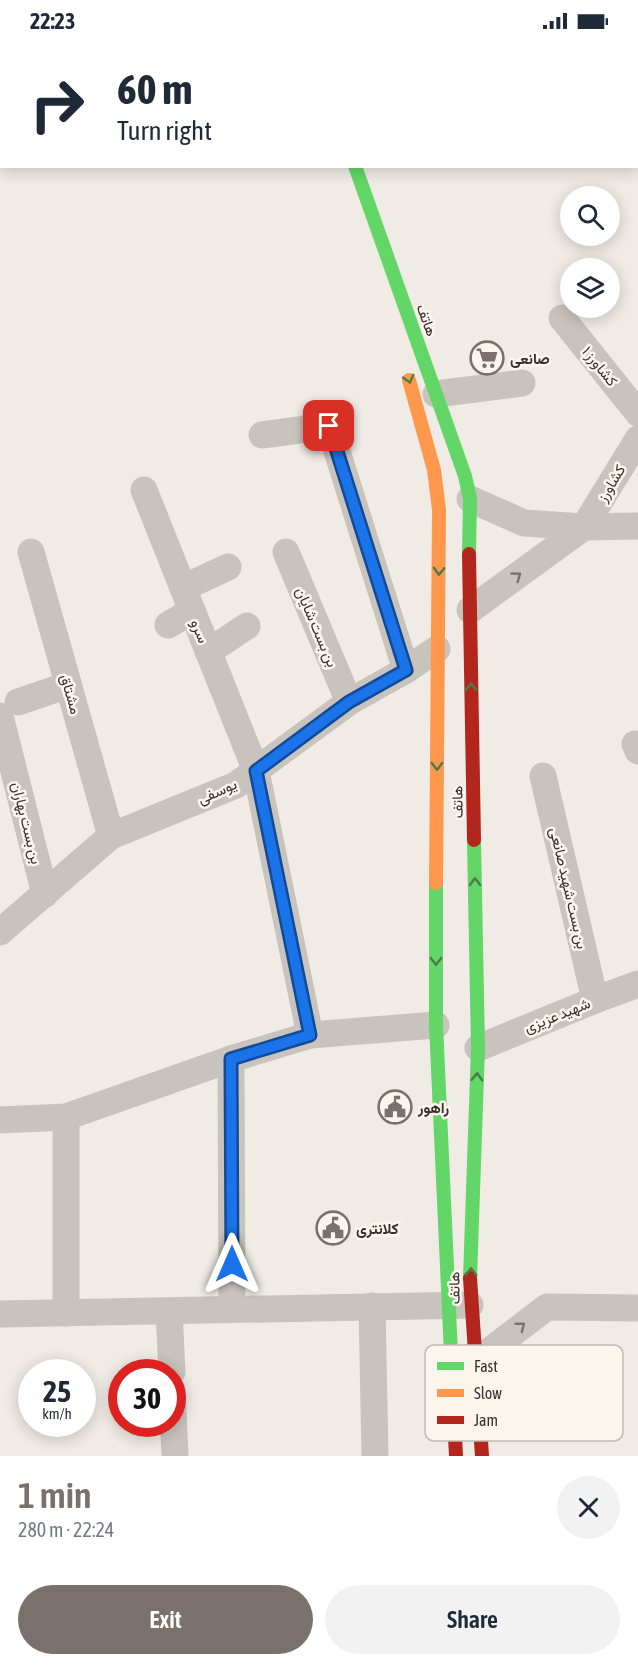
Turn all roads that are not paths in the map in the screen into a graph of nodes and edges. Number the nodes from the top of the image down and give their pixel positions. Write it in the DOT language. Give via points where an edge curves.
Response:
graph roads {
  1 [pos="356,168"];
  2 [pos="562,318"];
  3 [pos="406,369"];
  4 [pos="522,383"];
  5 [pos="436,394"];
  6 [pos="638,413"];
  7 [pos="262,435"];
  8 [pos="638,439"];
  9 [pos="144,490"];
  10 [pos="470,499"];
  11 [pos="638,526"];
  12 [pos="584,527"];
  13 [pos="31,552"];
  14 [pos="286,552"];
  15 [pos="228,567"];
  16 [pos="188,600"];
  17 [pos="470,610"];
  18 [pos="168,625"];
  19 [pos="247,626"];
  20 [pos="437,649"];
  21 [pos="208,652"];
  22 [pos="406,670"];
  23 [pos="69,685"];
  24 [pos="349,702"];
  25 [pos="9,709"];
  26 [pos="256,771"];
  27 [pos="543,776"];
  28 [pos="111,836"];
  29 [pos="45,894"];
  30 [pos="0,932"];
  31 [pos="638,984"];
  32 [pos="595,1000"];
  33 [pos="436,1025"];
  34 [pos="310,1035"];
  35 [pos="478,1048"];
  36 [pos="231,1059"];
  37 [pos="66,1117"];
  38 [pos="0,1120"];
  39 [pos="459,1305"];
  40 [pos="372,1306"];
  41 [pos="638,1308"];
  42 [pos="232,1310"];
  43 [pos="169,1311"];
  44 [pos="66,1313"];
  45 [pos="0,1314"];
  46 [pos="458,1345"];
  47 [pos="470,1345"];
  48 [pos="497,1345"];
  49 [pos="171,1359"];
  50 [pos="174,1437"];
  51 [pos="456,1441"];
  52 [pos="481,1441"];
  53 [pos="175,1456"];
  54 [pos="375,1456"];
  55 [pos="456,1456"];
  56 [pos="482,1456"];
  1 -- 5 [label="main road, هاتف"];
  2 -- 6 [label="street, کشاورز ۱"];
  3 -- 20 [label="main road, هاتف, one-way" via="434,470 439,510"];
  4 -- 5 [label="street"];
  5 -- 10 [label="main road, هاتف"];
  7 -- 22 [label="street" via="329,426"];
  8 -- 12 [label="street, کشاورز"];
  9 -- 16 [label="street, سرو"];
  10 -- 12 [label="street" via="524,523"];
  10 -- 17 [label="main road, هاتف"];
  11 -- 12 [label="street"];
  17 -- 12 [label="street, one-way"];
  13 -- 23 [label="street, مشتاق"];
  14 -- 24 [label="street, بن بست شایان"];
  15 -- 16 [label="street"];
  16 -- 18 [label="street"];
  16 -- 21 [label="street, سرو"];
  35 -- 17 [label="main road, هاتف, one-way"];
  19 -- 21 [label="street"];
  20 -- 22 [label="street, یوسفی"];
  20 -- 33 [label="main road, هاتف, one-way"];
  21 -- 26 [label="street, سرو"];
  22 -- 24 [label="street, یوسفی"];
  23 -- 25 [label="street"];
  23 -- 28 [label="street, مشتاق"];
  24 -- 26 [label="street, یوسفی"];
  25 -- 29 [label="street, بن بست بهاران"];
  26 -- 28 [label="street, یوسفی" via="236,785"];
  26 -- 34 [label="street, سرو"];
  27 -- 32 [label="street, بن بست شهید صانعی"];
  28 -- 29 [label="street, یوسفی"];
  29 -- 30 [label="street, یوسفی"];
  31 -- 32 [label="street, شهید عزیزی"];
  32 -- 35 [label="street, شهید عزیزی"];
  33 -- 34 [label="street"];
  33 -- 39 [label="main road, هاتف"];
  34 -- 36 [label="street"];
  39 -- 35 [label="main road, هاتف, one-way" via="470,1255"];
  36 -- 37 [label="street"];
  36 -- 42 [label="street"];
  37 -- 38 [label="street"];
  37 -- 44 [label="street"];
  39 -- 40 [label="street"];
  39 -- 46 [label="main road, هاتف"];
  39 -- 47 [label="main road, هاتف"];
  40 -- 42 [label="street"];
  40 -- 54 [label="street"];
  48 -- 41 [label="street, one-way" via="547,1307"];
  42 -- 43 [label="street"];
  43 -- 44 [label="street"];
  43 -- 49 [label="street"];
  44 -- 45 [label="street"];
  50 -- 53 [label="street"];
  51 -- 55 [label="main road, هاتف"];
  52 -- 56 [label="main road, هاتف"];
}
